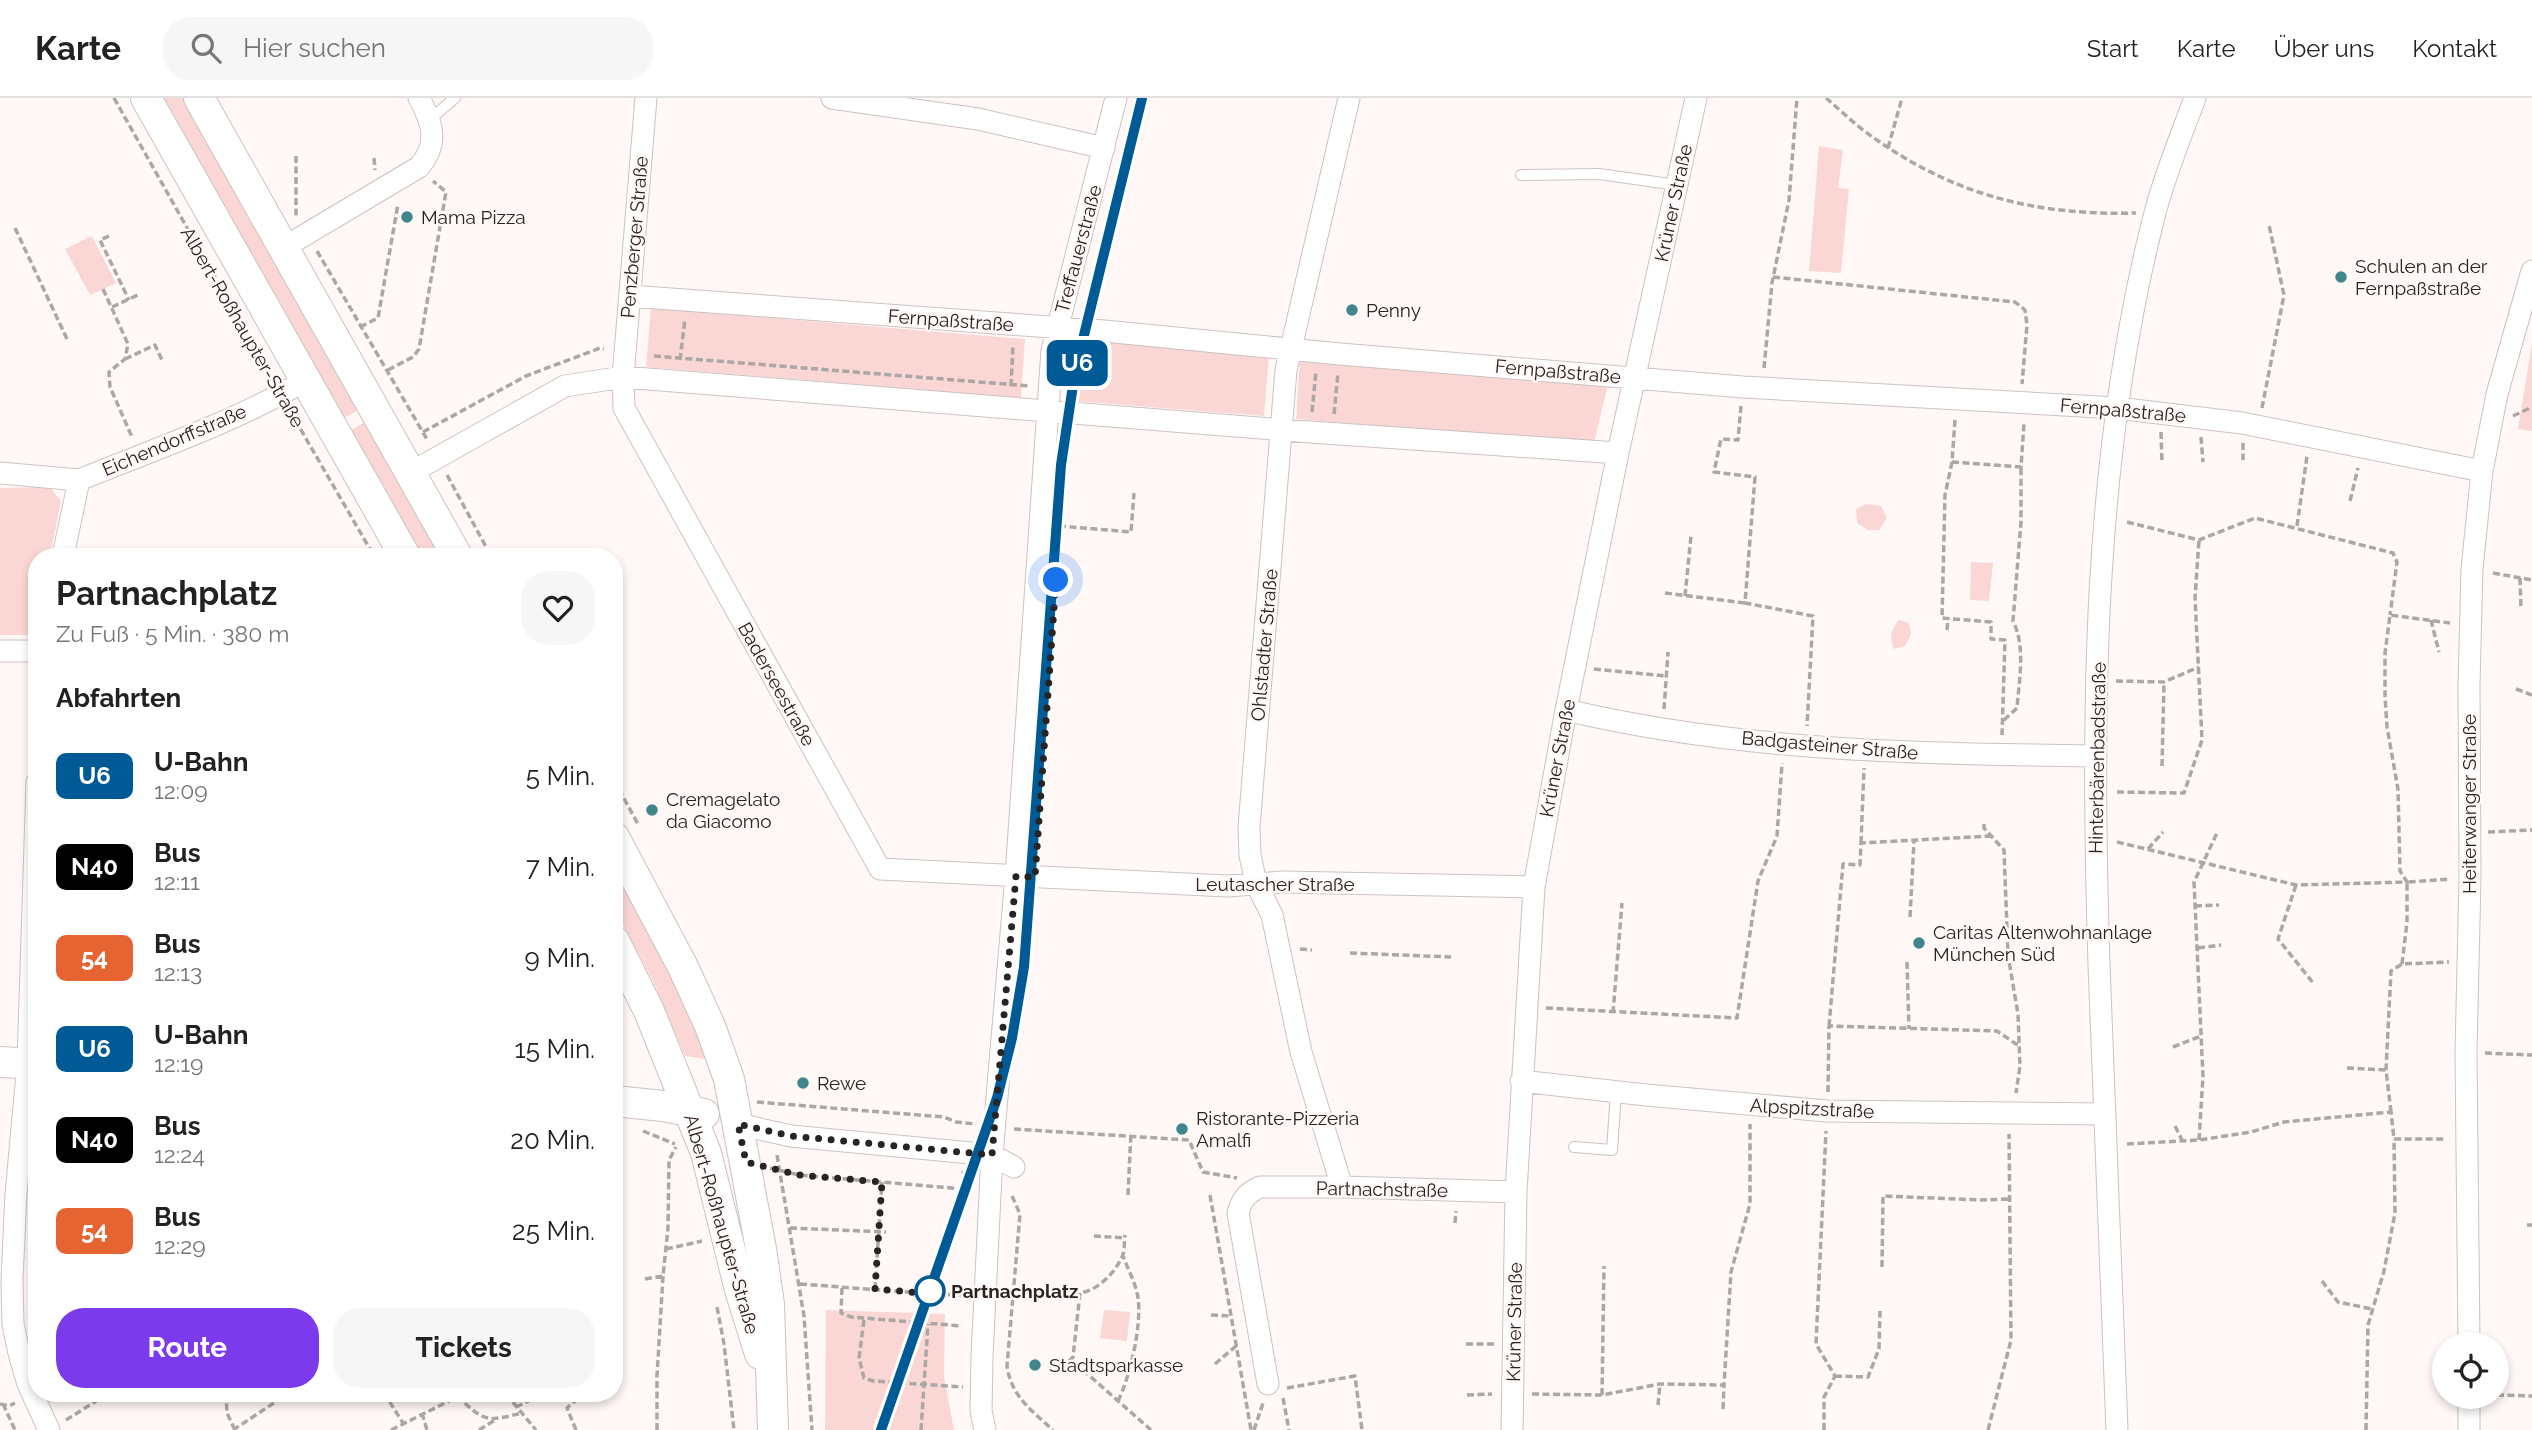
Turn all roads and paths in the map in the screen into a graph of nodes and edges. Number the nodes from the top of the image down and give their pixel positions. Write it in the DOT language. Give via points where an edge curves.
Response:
graph roads {
  1 [pos="114,98"];
  2 [pos="146,98"];
  3 [pos="199,98"];
  4 [pos="419,98"];
  5 [pos="455,98"];
  6 [pos="646,98"];
  7 [pos="832,98"];
  8 [pos="1116,98"];
  9 [pos="1349,98"];
  10 [pos="1696,98"];
  11 [pos="1797,98"];
  12 [pos="1826,98"];
  13 [pos="1902,98"];
  14 [pos="2195,98"];
  15 [pos="429,120"];
  16 [pos="1104,148"];
  17 [pos="1888,148"];
  18 [pos="296,156"];
  19 [pos="1521,175"];
  20 [pos="406,176"];
  21 [pos="1677,185"];
  22 [pos="2155,212"];
  23 [pos="296,216"];
  24 [pos="2269,225"];
  25 [pos="15,228"];
  26 [pos="109,236"];
  27 [pos="283,248"];
  28 [pos="2532,271"];
  29 [pos="1773,277"];
  30 [pos="103,289"];
  31 [pos="140,294"];
  32 [pos="630,296"];
  33 [pos="687,299"];
  34 [pos="129,300"];
  35 [pos="112,307"];
  36 [pos="1014,325"];
  37 [pos="1066,328"];
  38 [pos="355,330"];
  39 [pos="67,339"];
  40 [pos="1290,349"];
  41 [pos="1318,352"];
  42 [pos="1340,354"];
  43 [pos="125,359"];
  44 [pos="162,360"];
  45 [pos="1072,364"];
  46 [pos="679,369"];
  47 [pos="388,370"];
  48 [pos="623,377"];
  49 [pos="1635,378"];
  50 [pos="1011,384"];
  51 [pos="293,387"];
  52 [pos="1753,387"];
  53 [pos="401,393"];
  54 [pos="1957,398"];
  55 [pos="2023,402"];
  56 [pos="1009,406"];
  57 [pos="2117,408"];
  58 [pos="1048,410"];
  59 [pos="2160,412"];
  60 [pos="2260,414"];
  61 [pos="1282,429"];
  62 [pos="1310,432"];
  63 [pos="1332,433"];
  64 [pos="2310,435"];
  65 [pos="2363,445"];
  66 [pos="1618,453"];
  67 [pos="140,455"];
  68 [pos="437,458"];
  69 [pos="1952,462"];
  70 [pos="2162,463"];
  71 [pos="2021,467"];
  72 [pos="2482,471"];
  73 [pos="0,473"];
  74 [pos="410,473"];
  75 [pos="79,480"];
  76 [pos="1134,493"];
  77 [pos="2350,501"];
  78 [pos="2106,517"];
  79 [pos="1040,524"];
  80 [pos="2297,526"];
  81 [pos="1691,536"];
  82 [pos="2199,540"];
  83 [pos="65,548"];
  84 [pos="369,548"];
  85 [pos="400,548"];
  86 [pos="452,548"];
  87 [pos="487,548"];
  88 [pos="2472,569"];
  89 [pos="2520,578"];
  90 [pos="2532,580"];
  91 [pos="1665,593"];
  92 [pos="1685,596"];
  93 [pos="1745,603"];
  94 [pos="2521,609"];
  95 [pos="2390,615"];
  96 [pos="1948,619"];
  97 [pos="2431,620"];
  98 [pos="2469,627"];
  99 [pos="1947,630"];
  100 [pos="0,651"];
  101 [pos="28,651"];
  102 [pos="1668,652"];
  103 [pos="2439,652"];
  104 [pos="1575,667"];
  105 [pos="2199,667"];
  106 [pos="1666,676"];
  107 [pos="2097,680"];
  108 [pos="2164,682"];
  109 [pos="2516,689"];
  110 [pos="2532,695"];
  111 [pos="1566,709"];
  112 [pos="2003,721"];
  113 [pos="1662,728"];
  114 [pos="1784,745"];
  115 [pos="1805,747"];
  116 [pos="1865,750"];
  117 [pos="2001,755"];
  118 [pos="2096,756"];
  119 [pos="2162,766"];
  120 [pos="2095,792"];
  121 [pos="1984,824"];
  122 [pos="2532,830"];
  123 [pos="2163,832"];
  124 [pos="2469,832"];
  125 [pos="2217,833"];
  126 [pos="1991,836"];
  127 [pos="2095,838"];
  128 [pos="1914,841"];
  129 [pos="1861,843"];
  130 [pos="2148,849"];
  131 [pos="623,854"];
  132 [pos="2202,864"];
  133 [pos="1016,876"];
  134 [pos="2470,877"];
  135 [pos="2407,882"];
  136 [pos="1256,883"];
  137 [pos="2295,885"];
  138 [pos="1534,887"];
  139 [pos="1622,903"];
  140 [pos="2219,905"];
  141 [pos="2195,906"];
  142 [pos="1910,917"];
  143 [pos="28,940"];
  144 [pos="2221,945"];
  145 [pos="2197,948"];
  146 [pos="1350,953"];
  147 [pos="1451,957"];
  148 [pos="623,959"];
  149 [pos="1907,962"];
  150 [pos="2467,962"];
  151 [pos="2402,964"];
  152 [pos="2314,984"];
  153 [pos="1527,1007"];
  154 [pos="1613,1013"];
  155 [pos="1829,1026"];
  156 [pos="1909,1029"];
  157 [pos="2201,1036"];
  158 [pos="2019,1046"];
  159 [pos="2173,1047"];
  160 [pos="2466,1052"];
  161 [pos="2532,1055"];
  162 [pos="21,1063"];
  163 [pos="2347,1068"];
  164 [pos="2386,1070"];
  165 [pos="1521,1081"];
  166 [pos="1616,1092"];
  167 [pos="623,1102"];
  168 [pos="761,1103"];
  169 [pos="1750,1104"];
  170 [pos="690,1110"];
  171 [pos="1827,1111"];
  172 [pos="2391,1112"];
  173 [pos="2008,1114"];
  174 [pos="2104,1114"];
  175 [pos="974,1123"];
  176 [pos="738,1124"];
  177 [pos="2175,1126"];
  178 [pos="639,1129"];
  179 [pos="1131,1132"];
  180 [pos="1130,1138"];
  181 [pos="2394,1139"];
  182 [pos="2466,1139"];
  183 [pos="2199,1140"];
  184 [pos="2183,1141"];
  185 [pos="2106,1144"];
  186 [pos="1574,1147"];
  187 [pos="688,1151"];
  188 [pos="992,1155"];
  189 [pos="746,1162"];
  190 [pos="1014,1167"];
  191 [pos="882,1182"];
  192 [pos="1342,1187"];
  193 [pos="964,1189"];
  194 [pos="1250,1192"];
  195 [pos="1516,1192"];
  196 [pos="1128,1195"];
  197 [pos="1210,1195"];
  198 [pos="2009,1199"];
  199 [pos="790,1228"];
  200 [pos="879,1231"];
  201 [pos="886,1232"];
  202 [pos="1094,1236"];
  203 [pos="705,1248"];
  204 [pos="666,1249"];
  205 [pos="1123,1256"];
  206 [pos="1604,1266"];
  207 [pos="1882,1267"];
  208 [pos="663,1276"];
  209 [pos="645,1279"];
  210 [pos="2322,1281"];
  211 [pos="799,1284"];
  212 [pos="933,1287"];
  213 [pos="842,1288"];
  214 [pos="875,1289"];
  215 [pos="933,1294"];
  216 [pos="965,1295"];
  217 [pos="717,1306"];
  218 [pos="2373,1309"];
  219 [pos="1880,1311"];
  220 [pos="1211,1315"];
  221 [pos="1231,1316"];
  222 [pos="864,1320"];
  223 [pos="928,1324"];
  224 [pos="964,1326"];
  225 [pos="2469,1332"];
  226 [pos="1466,1344"];
  227 [pos="1513,1344"];
  228 [pos="1236,1346"];
  229 [pos="1215,1364"];
  230 [pos="1835,1376"];
  231 [pos="28,1384"];
  232 [pos="924,1384"];
  233 [pos="1268,1384"];
  234 [pos="1660,1384"];
  235 [pos="1724,1385"];
  236 [pos="963,1387"];
  237 [pos="1513,1394"];
  238 [pos="772,1395"];
  239 [pos="1602,1395"];
  240 [pos="2509,1395"];
  241 [pos="2532,1395"];
  242 [pos="1118,1401"];
  243 [pos="39,1402"];
  244 [pos="94,1402"];
  245 [pos="226,1402"];
  246 [pos="275,1402"];
  247 [pos="390,1402"];
  248 [pos="445,1402"];
  249 [pos="463,1402"];
  250 [pos="514,1402"];
  251 [pos="525,1402"];
  252 [pos="574,1402"];
  253 [pos="3,1404"];
  254 [pos="1658,1405"];
  255 [pos="516,1406"];
  256 [pos="1723,1409"];
  257 [pos="2469,1409"];
  258 [pos="422,1413"];
  259 [pos="522,1413"];
  260 [pos="495,1420"];
  261 [pos="403,1423"];
  262 [pos="54,1427"];
  263 [pos="234,1429"];
  264 [pos="15,1430"];
  265 [pos="391,1430"];
  266 [pos="427,1430"];
  267 [pos="479,1430"];
  268 [pos="536,1430"];
  269 [pos="576,1430"];
  270 [pos="657,1430"];
  271 [pos="734,1430"];
  272 [pos="773,1430"];
  273 [pos="921,1430"];
  274 [pos="985,1430"];
  275 [pos="1053,1430"];
  276 [pos="1151,1430"];
  277 [pos="1252,1430"];
  278 [pos="1289,1430"];
  279 [pos="1362,1430"];
  280 [pos="1512,1430"];
  281 [pos="1824,1430"];
  282 [pos="1988,1430"];
  283 [pos="2117,1430"];
  284 [pos="2366,1430"];
  285 [pos="2469,1430"];
  1 -- 51 [label="path, Albert-Roßhaupter-Straße"];
  2 -- 51 [label="main road, Albert-Roßhaupter-Straße"];
  3 -- 27 [label="main road"];
  4 -- 15 [label="street"];
  5 -- 15 [label="lane"];
  6 -- 32 [label="street, Penzberger Straße"];
  7 -- 16 [label="street" via="978,118"];
  8 -- 16 [label="street, Treffauerstraße"];
  9 -- 40 [label="street, Ohlstadter Straße"];
  10 -- 21 [label="street, Krüner Straße"];
  11 -- 29 [label="path" via="1789,200"];
  12 -- 17 [label="path"];
  13 -- 17 [label="path"];
  14 -- 22 [label="street, Hinterbärenbadstraße"];
  15 -- 20 [label="street" via="433,140 429,156"];
  16 -- 37 [label="street, Treffauerstraße"];
  17 -- 22 [label="path" via="1936,176 1991,197 2091,214"];
  18 -- 23 [label="path"];
  19 -- 21 [label="lane" via="1599,174"];
  20 -- 27 [label="street"];
  20 -- 38 [label="path" via="378,318"];
  20 -- 47 [label="path" via="446,192 419,349"];
  21 -- 49 [label="street, Krüner Straße"];
  22 -- 57 [label="street, Hinterbärenbadstraße"];
  24 -- 60 [label="path" via="2284,295"];
  25 -- 39 [label="path"];
  26 -- 34 [label="path" via="100,240"];
  27 -- 74 [label="main road"];
  28 -- 72 [label="street, Heiterwanger Straße" via="2497,394"];
  29 -- 52 [label="path"];
  29 -- 55 [label="path" via="2015,302 2025,310"];
  30 -- 35 [label="path"];
  31 -- 34 [label="path"];
  32 -- 33 [label="street, Fernpaßstraße"];
  32 -- 48 [label="street, Penzberger Straße"];
  33 -- 36 [label="street, Fernpaßstraße"];
  33 -- 46 [label="path"];
  34 -- 35 [label="path"];
  35 -- 43 [label="path" via="128,344"];
  36 -- 37 [label="street, Fernpaßstraße"];
  36 -- 50 [label="path"];
  37 -- 40 [label="street, Fernpaßstraße"];
  37 -- 45 [label="path, Treffauerstraße"];
  37 -- 58 [label="street, Treffauerstraße" via="1052,350"];
  40 -- 41 [label="street, Fernpaßstraße"];
  40 -- 61 [label="street, Ohlstadter Straße"];
  41 -- 42 [label="street, Fernpaßstraße"];
  41 -- 62 [label="path"];
  42 -- 49 [label="street, Fernpaßstraße"];
  42 -- 63 [label="path"];
  43 -- 44 [label="path" via="155,345"];
  43 -- 67 [label="path" via="109,372 110,387"];
  46 -- 48 [label="street"];
  46 -- 50 [label="path"];
  46 -- 56 [label="street"];
  48 -- 68 [label="street" via="565,386"];
  48 -- 133 [label="street, Baderseestraße" via="624,408 880,869"];
  49 -- 52 [label="street, Fernpaßstraße"];
  49 -- 66 [label="street, Krüner Straße"];
  50 -- 56 [label="path"];
  51 -- 67 [label="street, Eichendorffstraße"];
  51 -- 84 [label="path, Albert-Roßhaupter-Straße" via="310,445"];
  51 -- 85 [label="main road, Albert-Roßhaupter-Straße"];
  52 -- 54 [label="street, Fernpaßstraße"];
  52 -- 93 [label="path" via="1738,440 1721,439 1714,472 1755,477"];
  53 -- 68 [label="path"];
  54 -- 55 [label="street, Fernpaßstraße"];
  54 -- 69 [label="path"];
  55 -- 57 [label="street, Fernpaßstraße"];
  55 -- 71 [label="path"];
  56 -- 58 [label="street"];
  57 -- 59 [label="street, Fernpaßstraße"];
  57 -- 78 [label="street, Hinterbärenbadstraße"];
  58 -- 61 [label="street"];
  58 -- 79 [label="street, Treffauerstraße"];
  59 -- 64 [label="street, Fernpaßstraße"];
  59 -- 70 [label="path"];
  61 -- 62 [label="street"];
  61 -- 136 [label="street, Ohlstadter Straße" via="1249,827"];
  62 -- 63 [label="street"];
  63 -- 66 [label="street"];
  64 -- 65 [label="street, Fernpaßstraße"];
  64 -- 80 [label="path"];
  65 -- 72 [label="street, Fernpaßstraße"];
  65 -- 77 [label="path"];
  66 -- 104 [label="street, Krüner Straße"];
  67 -- 75 [label="street, Eichendorffstraße"];
  68 -- 74 [label="street"];
  68 -- 87 [label="path"];
  69 -- 71 [label="path"];
  69 -- 96 [label="path" via="1945,495 1942,618"];
  71 -- 112 [label="path" via="2013,621 2020,635 2020,670 2017,708"];
  72 -- 88 [label="street, Heiterwanger Straße"];
  73 -- 75 [label="street"];
  74 -- 86 [label="main road"];
  75 -- 83 [label="street"];
  76 -- 79 [label="path" via="1131,532"];
  78 -- 82 [label="path"];
  78 -- 107 [label="street, Hinterbärenbadstraße"];
  79 -- 133 [label="street, Treffauerstraße"];
  80 -- 82 [label="path" via="2255,518"];
  80 -- 95 [label="path" via="2393,553 2397,562"];
  81 -- 92 [label="path"];
  82 -- 105 [label="path"];
  88 -- 89 [label="path"];
  88 -- 98 [label="street, Heiterwanger Straße"];
  89 -- 90 [label="path"];
  89 -- 94 [label="path"];
  91 -- 92 [label="path"];
  92 -- 93 [label="path"];
  93 -- 115 [label="path" via="1813,617"];
  95 -- 97 [label="path"];
  95 -- 135 [label="path" via="2385,653 2386,717 2398,789 2400,871"];
  96 -- 99 [label="path"];
  96 -- 112 [label="path" via="1991,622 1992,639 2005,640"];
  97 -- 98 [label="path"];
  97 -- 103 [label="path"];
  98 -- 124 [label="street, Heiterwanger Straße"];
  100 -- 101 [label="street"];
  102 -- 106 [label="path"];
  104 -- 106 [label="path"];
  104 -- 111 [label="street, Krüner Straße"];
  105 -- 108 [label="path"];
  105 -- 120 [label="path" via="2202,740 2184,793"];
  106 -- 113 [label="path"];
  107 -- 108 [label="path"];
  107 -- 118 [label="street, Hinterbärenbadstraße"];
  108 -- 119 [label="path"];
  109 -- 110 [label="path"];
  111 -- 113 [label="street, Badgasteiner Straße"];
  111 -- 138 [label="street, Krüner Straße"];
  112 -- 117 [label="path"];
  113 -- 114 [label="street, Badgasteiner Straße"];
  114 -- 115 [label="street, Badgasteiner Straße"];
  114 -- 154 [label="path" via="1777,836 1758,881 1737,1018"];
  115 -- 116 [label="street, Badgasteiner Straße"];
  116 -- 117 [label="street, Badgasteiner Straße"];
  116 -- 129 [label="path"];
  117 -- 118 [label="street, Badgasteiner Straße"];
  118 -- 120 [label="street, Hinterbärenbadstraße"];
  120 -- 127 [label="street, Hinterbärenbadstraße"];
  121 -- 126 [label="path"];
  122 -- 124 [label="path"];
  123 -- 130 [label="path"];
  124 -- 134 [label="street, Heiterwanger Straße"];
  125 -- 132 [label="path"];
  126 -- 128 [label="path"];
  126 -- 158 [label="path" via="2004,850 2008,956"];
  127 -- 130 [label="path"];
  127 -- 174 [label="street, Hinterbärenbadstraße"];
  128 -- 129 [label="path"];
  128 -- 142 [label="path"];
  129 -- 155 [label="path" via="1860,865 1843,864"];
  130 -- 132 [label="path"];
  131 -- 176 [label="main road, Albert-Roßhaupter-Straße" via="710,1026 729,1079"];
  132 -- 137 [label="path"];
  132 -- 141 [label="path" via="2194,882"];
  133 -- 136 [label="street, Leutascher Straße" via="1227,886"];
  133 -- 188 [label="street, Treffauerstraße"];
  134 -- 135 [label="path"];
  134 -- 150 [label="street, Heiterwanger Straße"];
  135 -- 137 [label="path"];
  135 -- 151 [label="path"];
  136 -- 138 [label="street, Leutascher Straße"];
  136 -- 192 [label="street, Ohlstadter Straße" via="1272,915 1301,1052"];
  137 -- 152 [label="path" via="2278,939"];
  138 -- 153 [label="street, Krüner Straße"];
  139 -- 154 [label="path"];
  140 -- 141 [label="path"];
  141 -- 145 [label="path"];
  143 -- 162 [label="street"];
  144 -- 145 [label="path"];
  145 -- 157 [label="path"];
  146 -- 147 [label="path"];
  148 -- 170 [label="main road, Albert-Roßhaupter-Straße"];
  149 -- 156 [label="path"];
  150 -- 151 [label="path"];
  150 -- 160 [label="street, Heiterwanger Straße"];
  151 -- 164 [label="path" via="2391,971"];
  153 -- 154 [label="path"];
  153 -- 165 [label="street, Krüner Straße"];
  155 -- 156 [label="path"];
  155 -- 171 [label="path"];
  156 -- 158 [label="path" via="1997,1031"];
  157 -- 159 [label="path"];
  157 -- 183 [label="path"];
  158 -- 173 [label="path" via="2017,1089"];
  160 -- 161 [label="path"];
  160 -- 182 [label="street, Heiterwanger Straße"];
  162 -- 231 [label="street" via="12,1280 13,1324"];
  163 -- 164 [label="path"];
  164 -- 172 [label="path"];
  165 -- 166 [label="street, Alpspitzstraße"];
  165 -- 195 [label="street, Krüner Straße"];
  166 -- 169 [label="street, Alpspitzstraße"];
  166 -- 186 [label="lane" via="1612,1150"];
  167 -- 170 [label="main road"];
  168 -- 175 [label="path"];
  169 -- 171 [label="street, Alpspitzstraße"];
  169 -- 235 [label="path" via="1750,1204 1731,1272"];
  170 -- 176 [label="main road"];
  170 -- 187 [label="main road, Albert-Roßhaupter-Straße"];
  171 -- 173 [label="street, Alpspitzstraße"];
  171 -- 230 [label="path" via="1816,1345"];
  172 -- 181 [label="path"];
  172 -- 183 [label="path" via="2284,1122"];
  173 -- 174 [label="street, Alpspitzstraße"];
  173 -- 198 [label="path"];
  174 -- 185 [label="street, Hinterbärenbadstraße"];
  176 -- 188 [label="street" via="791,1136"];
  176 -- 189 [label="main road, Albert-Roßhaupter-Straße"];
  177 -- 184 [label="path"];
  178 -- 187 [label="path"];
  179 -- 180 [label="path"];
  180 -- 190 [label="path" via="1016,1129"];
  180 -- 194 [label="path" via="1189,1140 1203,1172 1236,1177"];
  180 -- 196 [label="path"];
  181 -- 182 [label="path"];
  181 -- 218 [label="path" via="2395,1213"];
  182 -- 225 [label="street, Heiterwanger Straße"];
  183 -- 184 [label="path"];
  184 -- 185 [label="path"];
  185 -- 283 [label="street, Hinterbärenbadstraße"];
  187 -- 204 [label="path" via="669,1160"];
  187 -- 238 [label="main road, Albert-Roßhaupter-Straße" via="740,1290"];
  188 -- 190 [label="street"];
  188 -- 274 [label="street" via="982,1356"];
  189 -- 191 [label="path" via="799,1175"];
  189 -- 238 [label="main road, Albert-Roßhaupter-Straße" via="769,1304"];
  190 -- 275 [label="path" via="1011,1194 1020,1214 1007,1366 1017,1395"];
  191 -- 193 [label="path"];
  191 -- 200 [label="path"];
  192 -- 194 [label="street, Partnachstraße"];
  192 -- 195 [label="street, Partnachstraße"];
  194 -- 233 [label="street" via="1238,1213"];
  195 -- 227 [label="street, Krüner Straße"];
  197 -- 221 [label="path"];
  198 -- 207 [label="path" via="1883,1196"];
  198 -- 282 [label="path" via="2011,1340"];
  199 -- 200 [label="path"];
  200 -- 201 [label="path"];
  200 -- 214 [label="path"];
  202 -- 205 [label="path" via="1125,1236"];
  203 -- 204 [label="path, Albert-Roßhaupter-Straße" via="703,1241"];
  204 -- 208 [label="path"];
  205 -- 242 [label="path" via="1138,1300 1136,1335"];
  205 -- 242 [label="path" via="1098,1286 1080,1293 1073,1357 1062,1369 1083,1370"];
  206 -- 239 [label="path"];
  208 -- 209 [label="path"];
  208 -- 270 [label="path"];
  210 -- 218 [label="path" via="2338,1302"];
  211 -- 213 [label="path"];
  212 -- 215 [label="path"];
  213 -- 214 [label="path"];
  213 -- 222 [label="path" via="841,1313"];
  214 -- 215 [label="path"];
  215 -- 216 [label="path"];
  217 -- 271 [label="path, Albert-Roßhaupter-Straße"];
  218 -- 284 [label="path" via="2368,1325"];
  219 -- 230 [label="path" via="1879,1349 1868,1377"];
  220 -- 221 [label="path"];
  221 -- 228 [label="path"];
  222 -- 223 [label="path"];
  222 -- 232 [label="path" via="859,1358 864,1378"];
  223 -- 224 [label="path"];
  223 -- 232 [label="path"];
  226 -- 227 [label="path"];
  227 -- 237 [label="street, Krüner Straße"];
  228 -- 229 [label="path"];
  228 -- 277 [label="path"];
  230 -- 281 [label="path" via="1824,1397"];
  232 -- 236 [label="path"];
  232 -- 273 [label="path"];
  233 -- 277 [label="path"];
  234 -- 235 [label="path"];
  234 -- 239 [label="path"];
  234 -- 254 [label="path"];
  235 -- 256 [label="path"];
  237 -- 239 [label="path"];
  237 -- 280 [label="street, Krüner Straße"];
  238 -- 272 [label="main road, Albert-Roßhaupter-Straße"];
  240 -- 241 [label="path"];
  242 -- 276 [label="path"];
  243 -- 262 [label="street"];
  244 -- 262 [label="path"];
  245 -- 263 [label="path"];
  246 -- 263 [label="path"];
  247 -- 261 [label="path"];
  248 -- 258 [label="path"];
  249 -- 260 [label="path" via="478,1416"];
  250 -- 255 [label="path"];
  251 -- 255 [label="path"];
  252 -- 269 [label="path" via="567,1408"];
  253 -- 264 [label="path"];
  255 -- 259 [label="path"];
  257 -- 285 [label="street"];
  258 -- 261 [label="path"];
  258 -- 266 [label="path"];
  259 -- 260 [label="path"];
  259 -- 268 [label="path"];
  260 -- 267 [label="path"];
  261 -- 265 [label="path"];
  278 -- 279 [label="path" via="1281,1389 1355,1376"];
}
